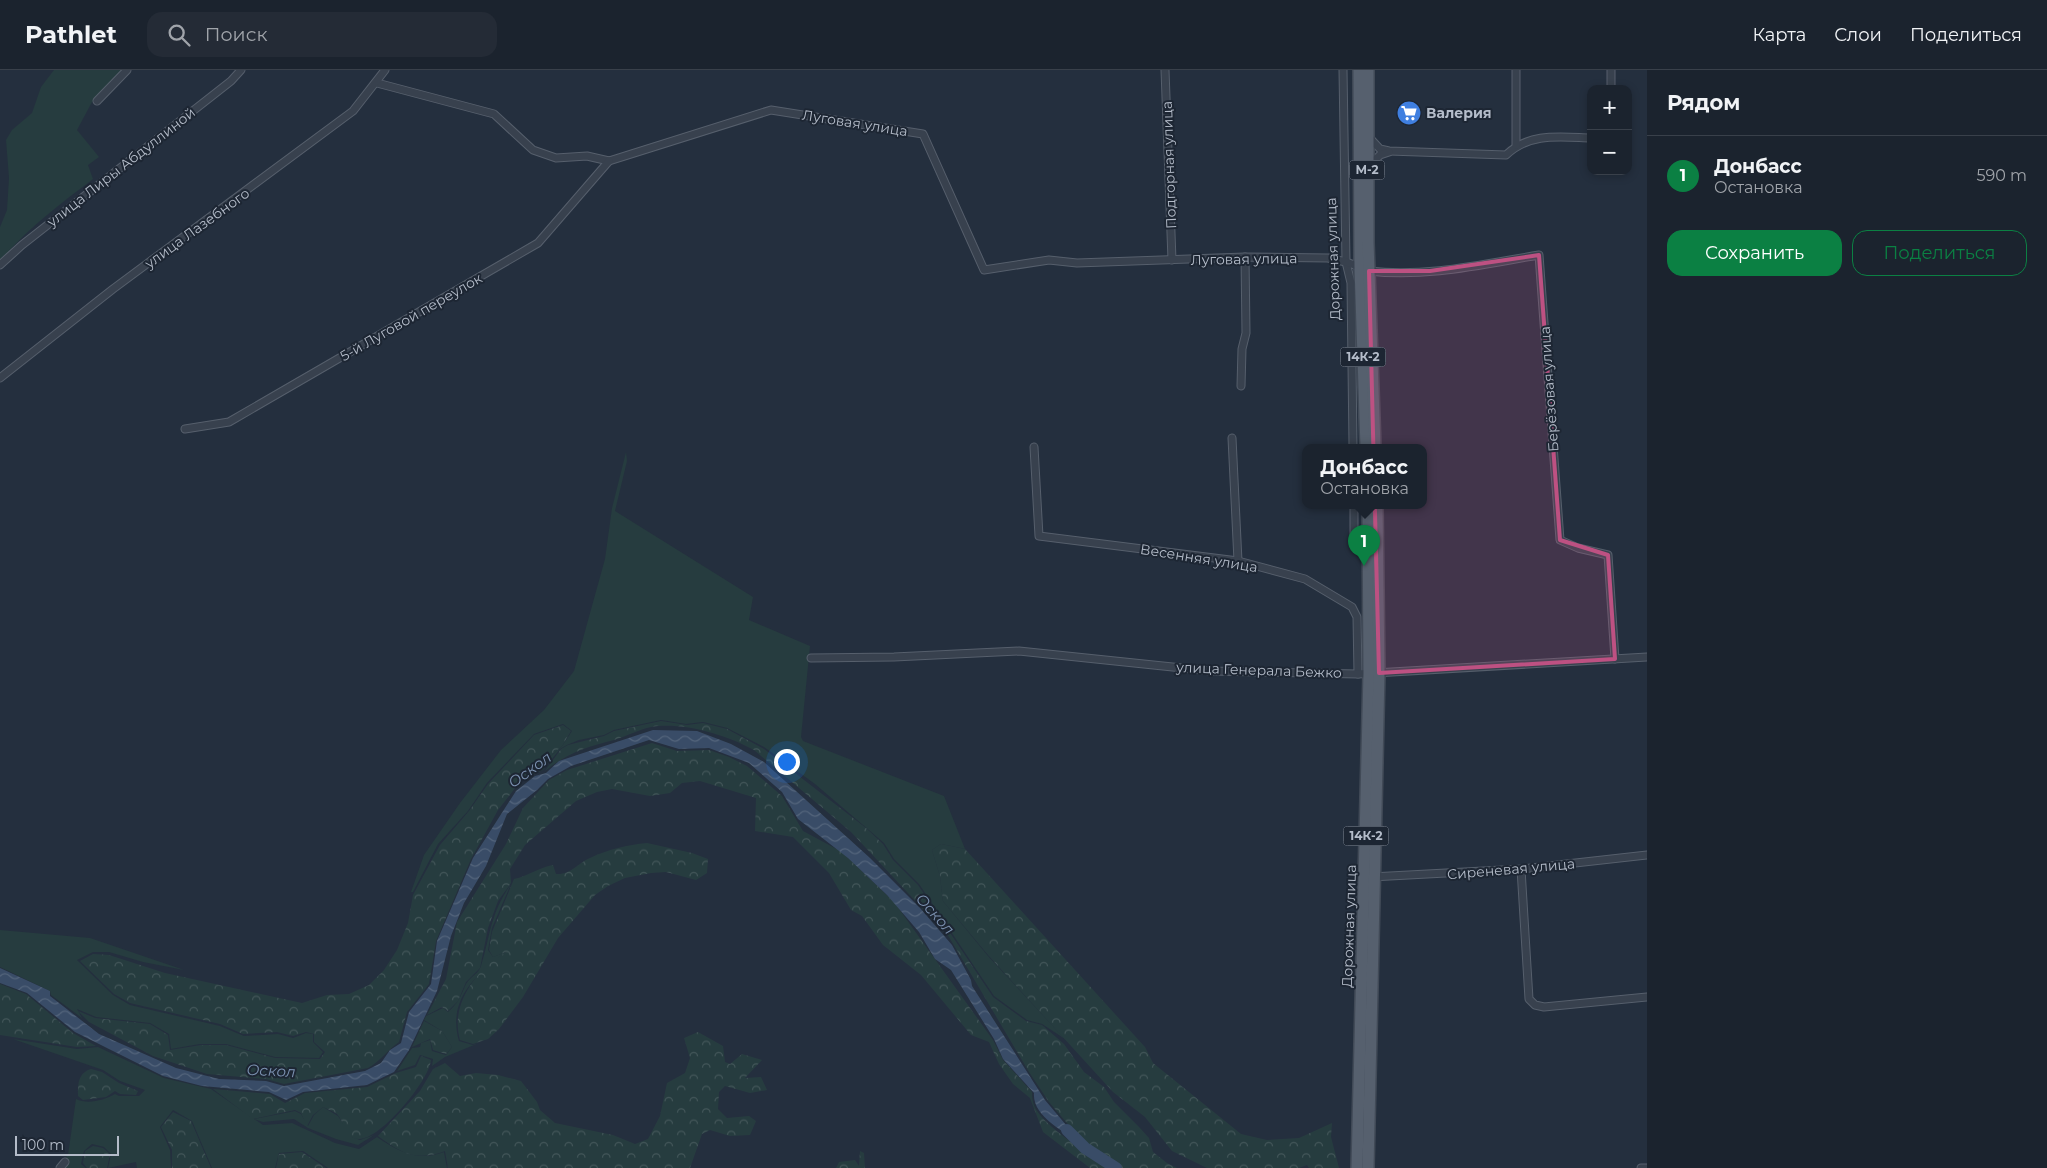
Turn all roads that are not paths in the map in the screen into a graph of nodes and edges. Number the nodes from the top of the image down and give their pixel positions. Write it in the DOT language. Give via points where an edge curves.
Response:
graph roads {
  1 [pos="127,70"];
  2 [pos="241,70"];
  3 [pos="385,70"];
  4 [pos="1165,70"];
  5 [pos="1343,70"];
  6 [pos="1359,70"];
  7 [pos="1368,70"];
  8 [pos="1516,70"];
  9 [pos="1611,70"];
  10 [pos="377,82"];
  11 [pos="1611,85"];
  12 [pos="97,102"];
  13 [pos="1368,136"];
  14 [pos="1587,138"];
  15 [pos="1516,145"];
  16 [pos="1389,152"];
  17 [pos="608,160"];
  18 [pos="1367,168"];
  19 [pos="1245,257"];
  20 [pos="1172,260"];
  21 [pos="1346,262"];
  22 [pos="0,265"];
  23 [pos="1365,269"];
  24 [pos="0,378"];
  25 [pos="1241,386"];
  26 [pos="185,429"];
  27 [pos="1232,438"];
  28 [pos="1353,444"];
  29 [pos="1366,444"];
  30 [pos="1375,444"];
  31 [pos="1034,447"];
  32 [pos="1354,509"];
  33 [pos="1368,509"];
  34 [pos="1377,509"];
  35 [pos="1354,535"];
  36 [pos="1238,561"];
  37 [pos="811,658"];
  38 [pos="1647,658"];
  39 [pos="1615,659"];
  40 [pos="1369,673"];
  41 [pos="1647,855"];
  42 [pos="1520,869"];
  43 [pos="1369,877"];
  44 [pos="1647,997"];
  45 [pos="1364,1168"];
  46 [pos="1641,1168"];
  47 [pos="1647,1168"];
  1 -- 12 [label="street"];
  2 -- 22 [label="street, улица Лиры Абдуллиной"];
  3 -- 10 [label="street, улица Лазебного"];
  4 -- 20 [label="street, Подгорная улица"];
  5 -- 21 [label="street, Дорожная улица"];
  6 -- 23 [label="main road, Дорожная улица / М-2"];
  7 -- 13 [label="main road, Дорожная улица / М-2"];
  8 -- 15 [label="street"];
  9 -- 11 [label="street"];
  10 -- 17 [label="street, Луговая улица" via="494,114 533,150 556,158 587,156"];
  10 -- 24 [label="street, улица Лазебного" via="346,117 114,288"];
  13 -- 16 [label="street" via="1380,149"];
  13 -- 18 [label="main road, Дорожная улица / М-2"];
  14 -- 15 [label="street" via="1538,136"];
  15 -- 16 [label="street" via="1506,155"];
  16 -- 18 [label="street" via="1380,155"];
  17 -- 20 [label="street, Луговая улица" via="771,110 923,134 984,270 1049,260 1077,263"];
  17 -- 26 [label="street, 5-й Луговой переулок" via="538,243 229,422"];
  18 -- 23 [label="main road, Дорожная улица / М-2"];
  19 -- 20 [label="street, Луговая улица"];
  19 -- 21 [label="street, Луговая улица" via="1328,258"];
  19 -- 25 [label="street" via="1246,333"];
  21 -- 23 [label="street, Луговая улица"];
  21 -- 28 [label="street, Дорожная улица" via="1351,283"];
  23 -- 29 [label="main road, Дорожная улица / 14К-2"];
  23 -- 30 [label="main road, Дорожная улица / 14К-2"];
  23 -- 39 [label="street, Берёзовая улица" via="1393,274 1540,255 1560,540 1608,555"];
  27 -- 36 [label="street"];
  31 -- 36 [label="street, Весенняя улица" via="1039,536"];
  32 -- 35 [label="street"];
  33 -- 40 [label="main road, Дорожная улица / 14К-2"];
  34 -- 40 [label="main road, Дорожная улица / 14К-2"];
  36 -- 40 [label="street, Весенняя улица" via="1304,579 1352,607"];
  37 -- 40 [label="street, улица Генерала Бежко" via="1019,650 1211,671"];
  38 -- 39 [label="street, улица Генерала Бежко"];
  39 -- 40 [label="street, улица Генерала Бежко"];
  40 -- 43 [label="main road, Дорожная улица / 14К-2"];
  41 -- 42 [label="street, Сиреневая улица"];
  42 -- 43 [label="street, Сиреневая улица"];
  42 -- 44 [label="street" via="1529,999 1534,1005"];
  43 -- 45 [label="main road, Дорожная улица / 14К-2"];
  46 -- 47 [label="street"];
}
